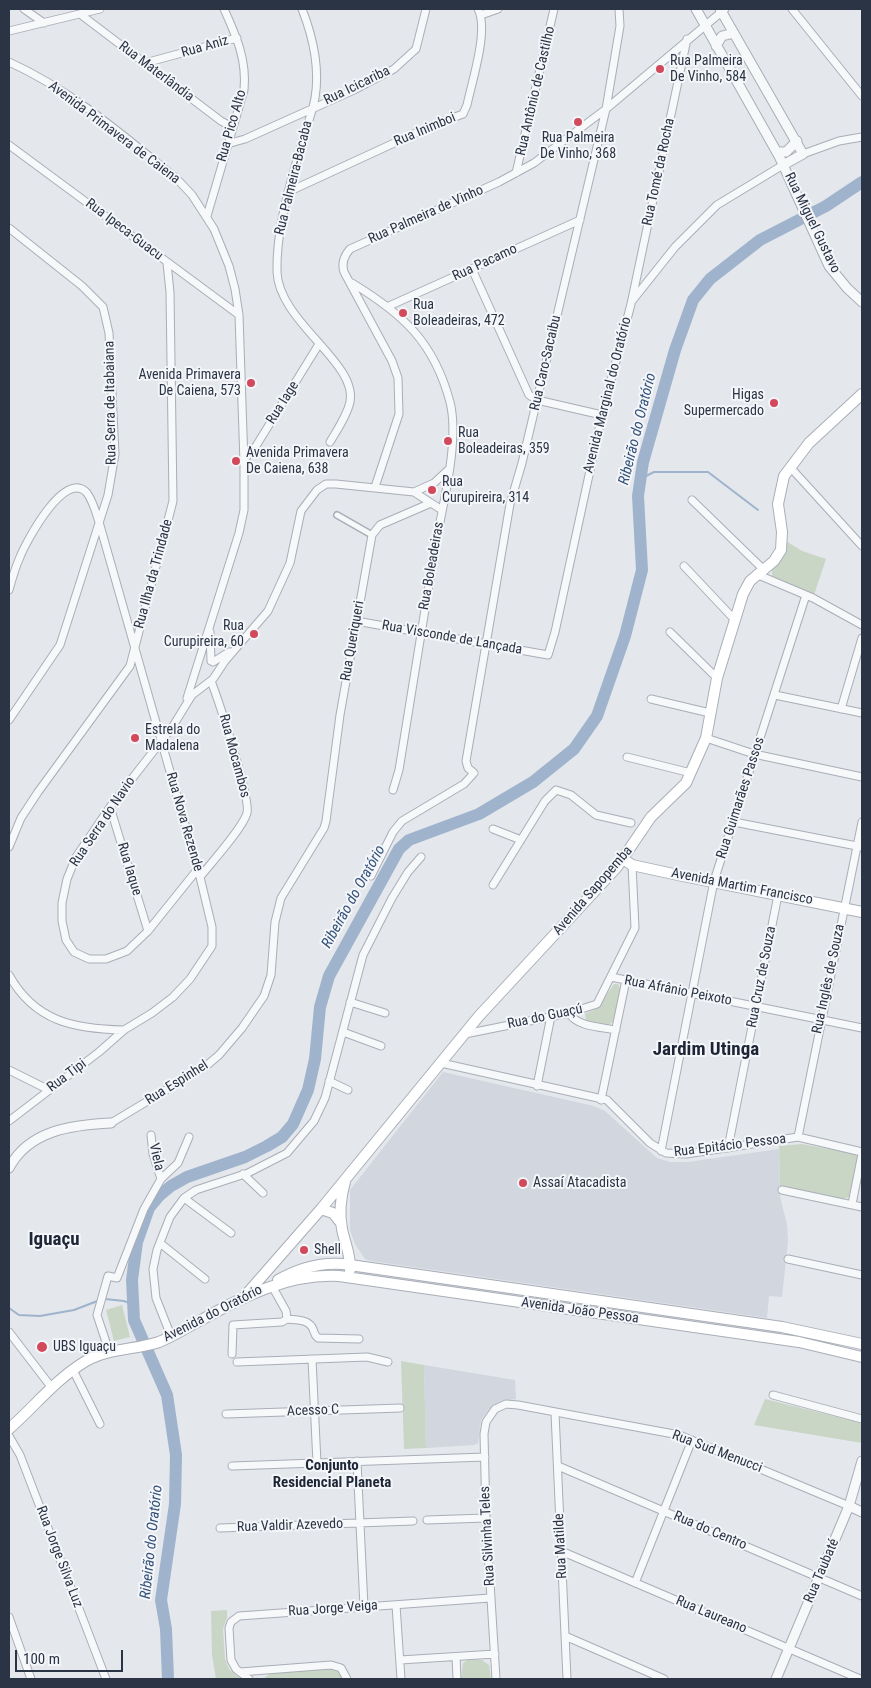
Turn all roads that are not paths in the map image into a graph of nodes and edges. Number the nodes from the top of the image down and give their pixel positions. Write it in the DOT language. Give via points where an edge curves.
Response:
graph roads {
  1 [pos="24,9"];
  2 [pos="100,9"];
  3 [pos="224,9"];
  4 [pos="302,9"];
  5 [pos="426,9"];
  6 [pos="498,9"];
  7 [pos="554,9"];
  8 [pos="619,9"];
  9 [pos="696,9"];
  10 [pos="792,9"];
  11 [pos="722,10"];
  12 [pos="480,12"];
  13 [pos="80,14"];
  14 [pos="44,23"];
  15 [pos="705,25"];
  16 [pos="9,32"];
  17 [pos="734,33"];
  18 [pos="237,38"];
  19 [pos="687,39"];
  20 [pos="716,46"];
  21 [pos="9,62"];
  22 [pos="144,64"];
  23 [pos="862,96"];
  24 [pos="312,108"];
  25 [pos="606,109"];
  26 [pos="232,128"];
  27 [pos="862,137"];
  28 [pos="797,141"];
  29 [pos="227,144"];
  30 [pos="9,145"];
  31 [pos="777,152"];
  32 [pos="803,154"];
  33 [pos="783,165"];
  34 [pos="516,173"];
  35 [pos="288,192"];
  36 [pos="207,216"];
  37 [pos="580,220"];
  38 [pos="9,228"];
  39 [pos="167,263"];
  40 [pos="472,269"];
  41 [pos="352,282"];
  42 [pos="862,302"];
  43 [pos="630,304"];
  44 [pos="389,306"];
  45 [pos="239,315"];
  46 [pos="320,344"];
  47 [pos="862,396"];
  48 [pos="537,400"];
  49 [pos="602,415"];
  50 [pos="330,442"];
  51 [pos="244,460"];
  52 [pos="790,466"];
  53 [pos="448,470"];
  54 [pos="375,487"];
  55 [pos="414,492"];
  56 [pos="692,500"];
  57 [pos="431,503"];
  58 [pos="442,510"];
  59 [pos="337,515"];
  60 [pos="99,522"];
  61 [pos="372,536"];
  62 [pos="862,546"];
  63 [pos="684,566"];
  64 [pos="760,572"];
  65 [pos="9,590"];
  66 [pos="806,595"];
  67 [pos="734,619"];
  68 [pos="356,622"];
  69 [pos="862,625"];
  70 [pos="210,627"];
  71 [pos="421,632"];
  72 [pos="670,632"];
  73 [pos="862,638"];
  74 [pos="487,643"];
  75 [pos="134,650"];
  76 [pos="234,650"];
  77 [pos="548,655"];
  78 [pos="212,662"];
  79 [pos="195,669"];
  80 [pos="216,674"];
  81 [pos="717,678"];
  82 [pos="209,681"];
  83 [pos="775,695"];
  84 [pos="651,699"];
  85 [pos="186,703"];
  86 [pos="841,708"];
  87 [pos="710,713"];
  88 [pos="862,713"];
  89 [pos="9,720"];
  90 [pos="706,738"];
  91 [pos="161,742"];
  92 [pos="754,754"];
  93 [pos="627,757"];
  94 [pos="691,773"];
  95 [pos="862,777"];
  96 [pos="393,790"];
  97 [pos="110,807"];
  98 [pos="734,822"];
  99 [pos="862,822"];
  100 [pos="631,823"];
  101 [pos="493,828"];
  102 [pos="521,840"];
  103 [pos="860,846"];
  104 [pos="9,847"];
  105 [pos="421,858"];
  106 [pos="627,862"];
  107 [pos="197,870"];
  108 [pos="371,876"];
  109 [pos="200,877"];
  110 [pos="714,881"];
  111 [pos="493,884"];
  112 [pos="778,895"];
  113 [pos="844,908"];
  114 [pos="862,912"];
  115 [pos="148,931"];
  116 [pos="273,954"];
  117 [pos="9,975"];
  118 [pos="611,977"];
  119 [pos="626,980"];
  120 [pos="692,994"];
  121 [pos="350,1002"];
  122 [pos="757,1007"];
  123 [pos="385,1013"];
  124 [pos="569,1013"];
  125 [pos="551,1016"];
  126 [pos="820,1020"];
  127 [pos="862,1028"];
  128 [pos="124,1030"];
  129 [pos="616,1030"];
  130 [pos="465,1034"];
  131 [pos="342,1035"];
  132 [pos="381,1046"];
  133 [pos="441,1063"];
  134 [pos="9,1070"];
  135 [pos="329,1081"];
  136 [pos="537,1086"];
  137 [pos="49,1090"];
  138 [pos="348,1090"];
  139 [pos="602,1100"];
  140 [pos="9,1121"];
  141 [pos="111,1123"];
  142 [pos="151,1134"];
  143 [pos="189,1137"];
  144 [pos="798,1137"];
  145 [pos="728,1148"];
  146 [pos="661,1151"];
  147 [pos="862,1153"];
  148 [pos="9,1168"];
  149 [pos="243,1174"];
  150 [pos="346,1178"];
  151 [pos="161,1179"];
  152 [pos="782,1190"];
  153 [pos="263,1193"];
  154 [pos="184,1198"];
  155 [pos="852,1204"];
  156 [pos="862,1206"];
  157 [pos="320,1209"];
  158 [pos="341,1222"];
  159 [pos="231,1234"];
  160 [pos="160,1243"];
  161 [pos="349,1248"];
  162 [pos="280,1255"];
  163 [pos="788,1259"];
  164 [pos="350,1265"];
  165 [pos="365,1267"];
  166 [pos="862,1275"];
  167 [pos="339,1276"];
  168 [pos="292,1277"];
  169 [pos="205,1278"];
  170 [pos="270,1286"];
  171 [pos="244,1297"];
  172 [pos="287,1319"];
  173 [pos="9,1332"];
  174 [pos="166,1339"];
  175 [pos="358,1339"];
  176 [pos="862,1344"];
  177 [pos="112,1351"];
  178 [pos="232,1354"];
  179 [pos="862,1357"];
  180 [pos="312,1359"];
  181 [pos="237,1362"];
  182 [pos="388,1362"];
  183 [pos="73,1370"];
  184 [pos="52,1388"];
  185 [pos="774,1395"];
  186 [pos="506,1404"];
  187 [pos="400,1408"];
  188 [pos="314,1411"];
  189 [pos="555,1413"];
  190 [pos="226,1414"];
  191 [pos="862,1419"];
  192 [pos="100,1424"];
  193 [pos="9,1429"];
  194 [pos="9,1436"];
  195 [pos="692,1440"];
  196 [pos="485,1457"];
  197 [pos="862,1461"];
  198 [pos="357,1462"];
  199 [pos="317,1463"];
  200 [pos="232,1466"];
  201 [pos="558,1466"];
  202 [pos="849,1506"];
  203 [pos="663,1511"];
  204 [pos="862,1512"];
  205 [pos="486,1518"];
  206 [pos="428,1520"];
  207 [pos="413,1521"];
  208 [pos="360,1523"];
  209 [pos="220,1528"];
  210 [pos="561,1551"];
  211 [pos="819,1578"];
  212 [pos="635,1582"];
  213 [pos="862,1596"];
  214 [pos="490,1598"];
  215 [pos="396,1605"];
  216 [pos="364,1607"];
  217 [pos="9,1617"];
  218 [pos="565,1636"];
  219 [pos="790,1649"];
  220 [pos="495,1654"];
  221 [pos="456,1657"];
  222 [pos="400,1660"];
  223 [pos="240,1672"];
  224 [pos="31,1679"];
  225 [pos="106,1679"];
  226 [pos="249,1679"];
  227 [pos="347,1679"];
  228 [pos="401,1679"];
  229 [pos="457,1679"];
  230 [pos="496,1679"];
  231 [pos="567,1679"];
  232 [pos="664,1679"];
  233 [pos="776,1679"];
  234 [pos="860,1679"];
  1 -- 14 [label="street"];
  2 -- 13 [label="street"];
  3 -- 18 [label="street, Rua Pico Alto"];
  4 -- 24 [label="street, Rua Palmeira-Bacaba" via="315,53"];
  5 -- 24 [label="street, Rua Icicariba" via="419,42 409,56 383,75"];
  6 -- 12 [label="street"];
  7 -- 34 [label="street, Rua Antônio de Castilho"];
  8 -- 25 [label="street, Rua Caro-Sacaibu" via="619,31"];
  9 -- 15 [label="street, Rua Miguel Gustavo"];
  10 -- 23 [label="street"];
  11 -- 15 [label="street, Rua Palmeira de Vinho"];
  11 -- 17 [label="street"];
  12 -- 35 [label="street, Rua Inimboi" via="480,41 467,105 462,114"];
  13 -- 14 [label="street"];
  13 -- 22 [label="street, Rua Materlândia"];
  14 -- 16 [label="street"];
  15 -- 19 [label="street, Rua Palmeira de Vinho"];
  15 -- 20 [label="street, Rua Miguel Gustavo"];
  17 -- 20 [label="street" via="722,36"];
  17 -- 28 [label="street"];
  18 -- 22 [label="street, Rua Aniz"];
  18 -- 26 [label="street, Rua Pico Alto" via="245,78"];
  19 -- 25 [label="street, Rua Palmeira de Vinho"];
  19 -- 43 [label="street, Rua Tomé da Rocha"];
  20 -- 31 [label="street, Rua Miguel Gustavo"];
  21 -- 36 [label="street, Avenida Primavera de Caiena" via="68,94 138,148 177,179"];
  22 -- 26 [label="street, Rua Materlândia"];
  24 -- 29 [label="street, Rua Icicariba"];
  24 -- 35 [label="street, Rua Palmeira-Bacaba"];
  25 -- 34 [label="street, Rua Palmeira de Vinho" via="550,152"];
  25 -- 37 [label="street, Rua Caro-Sacaibu"];
  26 -- 29 [label="street, Rua Pico Alto"];
  27 -- 32 [label="street, Avenida Marginal do Oratório" via="839,141"];
  28 -- 31 [label="street" via="786,152"];
  28 -- 32 [label="street"];
  29 -- 36 [label="street, Rua Pico Alto"];
  30 -- 39 [label="street, Rua Ipeca-Guacu"];
  31 -- 33 [label="street, Rua Miguel Gustavo"];
  32 -- 33 [label="street, Avenida Marginal do Oratório"];
  33 -- 42 [label="street, Rua Miguel Gustavo" via="836,276"];
  33 -- 43 [label="street, Avenida Marginal do Oratório" via="717,205 675,246"];
  34 -- 41 [label="street, Rua Palmeira de Vinho" via="350,249 343,266"];
  35 -- 46 [label="street, Rua Palmeira-Bacaba" via="279,234 277,275 289,307"];
  36 -- 45 [label="street, Avenida Primavera de Caiena" via="229,266"];
  37 -- 40 [label="street, Rua Pacamo"];
  37 -- 48 [label="street, Rua Caro-Sacaibu"];
  38 -- 60 [label="street, Rua Serra de Itabaiana" via="82,286 103,308 107,317 115,454 108,495"];
  39 -- 45 [label="street, Rua Ipeca-Guacu"];
  39 -- 75 [label="street, Rua Ilha da Trindade" via="173,501"];
  40 -- 44 [label="street, Rua Pacamo"];
  40 -- 48 [label="street" via="524,387"];
  41 -- 44 [label="street, Rua Boleadeiras"];
  41 -- 54 [label="street, Rua Palmeira de Vinho" via="392,361 399,388 396,425"];
  43 -- 49 [label="street, Avenida Marginal do Oratório"];
  44 -- 53 [label="street, Rua Boleadeiras" via="422,338 448,394 453,426"];
  45 -- 51 [label="street, Avenida Primavera de Caiena"];
  46 -- 50 [label="street, Rua Palmeira-Bacaba" via="341,372 351,396"];
  46 -- 51 [label="street, Rua Iage"];
  47 -- 52 [label="main road, Avenida Sapopemba" via="809,443"];
  48 -- 49 [label="street"];
  48 -- 74 [label="street, Rua Caro-Sacaibu" via="510,504"];
  49 -- 77 [label="street, Avenida Marginal do Oratório"];
  51 -- 70 [label="street, Avenida Primavera de Caiena" via="244,510"];
  52 -- 62 [label="street"];
  52 -- 64 [label="main road, Avenida Sapopemba" via="778,498 781,550 774,561"];
  53 -- 55 [label="street" via="434,483"];
  53 -- 58 [label="street, Rua Boleadeiras"];
  54 -- 55 [label="street"];
  54 -- 76 [label="street" via="326,484 313,493 301,511 294,549 278,592 268,611"];
  55 -- 57 [label="street"];
  56 -- 64 [label="street"];
  57 -- 58 [label="street"];
  57 -- 61 [label="street" via="380,525"];
  58 -- 71 [label="street, Rua Boleadeiras"];
  59 -- 61 [label="street"];
  60 -- 65 [label="street, Rua Nova Rezende" via="88,494 83,490 73,488 61,494 24,549"];
  60 -- 75 [label="street, Rua Nova Rezende"];
  60 -- 89 [label="street, Rua Serra de Itabaiana" via="60,645"];
  61 -- 68 [label="street, Rua Queriqueri"];
  63 -- 67 [label="street"];
  64 -- 66 [label="street"];
  64 -- 67 [label="main road, Avenida Sapopemba" via="747,585"];
  66 -- 69 [label="street"];
  66 -- 83 [label="street, Rua Guimarães Passos"];
  67 -- 81 [label="main road, Avenida Sapopemba"];
  68 -- 71 [label="street, Rua Visconde de Lançada"];
  68 -- 116 [label="street, Rua Queriqueri" via="324,828 281,898 275,922"];
  70 -- 78 [label="street, Avenida Primavera de Caiena"];
  70 -- 79 [label="street, Avenida Primavera de Caiena"];
  71 -- 74 [label="street, Rua Visconde de Lançada"];
  71 -- 96 [label="street, Rua Boleadeiras"];
  72 -- 81 [label="street"];
  73 -- 86 [label="street"];
  74 -- 77 [label="street, Rua Visconde de Lançada"];
  74 -- 108 [label="street, Rua Caro-Sacaibu" via="466,761 474,773 464,784 397,826"];
  75 -- 91 [label="street, Rua Nova Rezende"];
  75 -- 104 [label="street, Rua Ilha da Trindade" via="126,673 38,792 21,818"];
  76 -- 78 [label="street"];
  76 -- 80 [label="street"];
  78 -- 79 [label="street" via="202,661"];
  78 -- 80 [label="street"];
  79 -- 82 [label="street" via="198,678"];
  79 -- 85 [label="street, Avenida Primavera de Caiena"];
  80 -- 82 [label="street"];
  81 -- 87 [label="main road, Avenida Sapopemba"];
  82 -- 85 [label="street, Avenida Primavera de Caiena"];
  82 -- 109 [label="street, Rua Mocambos" via="228,734 248,808 244,821"];
  83 -- 86 [label="street"];
  83 -- 92 [label="street, Rua Guimarães Passos"];
  84 -- 87 [label="street"];
  85 -- 91 [label="street, Avenida Primavera de Caiena"];
  86 -- 88 [label="street"];
  87 -- 90 [label="main road, Avenida Sapopemba"];
  90 -- 92 [label="street"];
  90 -- 94 [label="main road, Avenida Sapopemba"];
  91 -- 97 [label="street, Rua Serra do Navio"];
  91 -- 107 [label="street, Rua Nova Rezende"];
  92 -- 95 [label="street"];
  92 -- 98 [label="street, Rua Guimarães Passos"];
  93 -- 94 [label="street"];
  94 -- 106 [label="main road, Avenida Sapopemba" via="680,790 651,817"];
  97 -- 115 [label="street, Rua Iaque"];
  97 -- 115 [label="street, Rua Serra do Navio" via="70,868 62,903 64,935 74,952 98,960 127,951"];
  98 -- 103 [label="street"];
  98 -- 110 [label="street, Rua Guimarães Passos"];
  99 -- 103 [label="street, Rua Inglês de Souza"];
  100 -- 102 [label="street" via="596,815 571,795 558,790 553,792"];
  101 -- 102 [label="street"];
  102 -- 111 [label="street"];
  103 -- 113 [label="street, Rua Inglês de Souza"];
  105 -- 121 [label="street" via="404,877 378,921 359,967"];
  106 -- 110 [label="main road, Avenida Martim Francisco"];
  106 -- 118 [label="street, Rua do Guaçú" via="636,924"];
  106 -- 130 [label="main road, Avenida Sapopemba"];
  107 -- 109 [label="street, Rua Nova Rezende"];
  107 -- 115 [label="street, Rua Serra do Navio"];
  109 -- 128 [label="street, Rua Nova Rezende" via="212,927 212,946 208,955 173,997"];
  110 -- 112 [label="main road, Avenida Martim Francisco"];
  110 -- 120 [label="street, Rua Guimarães Passos"];
  112 -- 113 [label="main road, Avenida Martim Francisco"];
  112 -- 122 [label="street, Rua Cruz de Souza"];
  113 -- 114 [label="main road, Avenida Martim Francisco"];
  113 -- 126 [label="street, Rua Inglês de Souza"];
  116 -- 141 [label="street, Rua Espinhel" via="268,986 258,1009 220,1055"];
  117 -- 128 [label="street" via="30,1001 54,1018 83,1028"];
  118 -- 119 [label="street, Rua Afrânio Peixoto"];
  118 -- 124 [label="street, Rua do Guaçú" via="597,1004"];
  119 -- 120 [label="street, Rua Afrânio Peixoto"];
  119 -- 129 [label="street"];
  120 -- 122 [label="street, Rua Afrânio Peixoto"];
  120 -- 146 [label="street, Rua Guimarães Passos"];
  121 -- 123 [label="street"];
  121 -- 131 [label="street"];
  122 -- 126 [label="street, Rua Afrânio Peixoto"];
  122 -- 145 [label="street, Rua Cruz de Souza"];
  124 -- 125 [label="street, Rua do Guaçú"];
  124 -- 129 [label="street" via="572,1019 580,1022"];
  125 -- 130 [label="street, Rua do Guaçú"];
  125 -- 136 [label="street"];
  126 -- 127 [label="street, Rua Afrânio Peixoto"];
  126 -- 144 [label="street, Rua Inglês de Souza"];
  128 -- 137 [label="street, Rua Tipi"];
  129 -- 139 [label="street"];
  130 -- 133 [label="main road, Avenida Sapopemba"];
  131 -- 132 [label="street"];
  131 -- 135 [label="street"];
  133 -- 136 [label="street, Rua Epitácio Pessoa"];
  133 -- 150 [label="main road, Avenida Sapopemba"];
  134 -- 137 [label="street"];
  135 -- 138 [label="street"];
  135 -- 149 [label="street" via="320,1112 295,1146 278,1159"];
  136 -- 139 [label="street, Rua Epitácio Pessoa"];
  137 -- 140 [label="street, Rua Tipi"];
  139 -- 146 [label="street, Rua Epitácio Pessoa" via="607,1100"];
  141 -- 148 [label="street" via="49,1132 23,1147"];
  142 -- 151 [label="street, Viela"];
  143 -- 151 [label="street" via="178,1163"];
  144 -- 145 [label="street, Rua Epitácio Pessoa"];
  144 -- 147 [label="street, Rua Epitácio Pessoa"];
  145 -- 146 [label="street, Rua Epitácio Pessoa" via="679,1155"];
  147 -- 155 [label="street"];
  149 -- 153 [label="street"];
  149 -- 154 [label="street" via="196,1190"];
  150 -- 157 [label="main road, Avenida Sapopemba"];
  150 -- 158 [label="main road, Avenida Sapopemba" via="341,1199"];
  151 -- 177 [label="street" via="144,1209 122,1268 117,1278 108,1276 101,1300 97,1315"];
  152 -- 155 [label="street"];
  154 -- 159 [label="street"];
  154 -- 160 [label="street" via="170,1217"];
  155 -- 156 [label="street"];
  157 -- 158 [label="main road" via="333,1213"];
  157 -- 162 [label="main road, Avenida Sapopemba"];
  158 -- 161 [label="main road"];
  160 -- 169 [label="street"];
  160 -- 174 [label="street" via="153,1278"];
  161 -- 164 [label="main road"];
  161 -- 165 [label="main road"];
  162 -- 168 [label="main road" via="281,1266"];
  162 -- 171 [label="main road, Avenida Sapopemba"];
  163 -- 166 [label="street"];
  164 -- 165 [label="main road, Avenida João Pessoa"];
  164 -- 167 [label="main road" via="348,1274"];
  164 -- 168 [label="main road, Avenida João Pessoa" via="321,1264 302,1268"];
  165 -- 176 [label="main road, Avenida João Pessoa" via="782,1326"];
  167 -- 168 [label="main road, Avenida João Pessoa"];
  167 -- 179 [label="main road, Avenida João Pessoa" via="799,1342"];
  168 -- 170 [label="main road, Avenida João Pessoa"];
  170 -- 171 [label="main road, Avenida do Oratório"];
  170 -- 172 [label="street" via="286,1311"];
  171 -- 174 [label="main road, Avenida do Oratório"];
  172 -- 175 [label="street" via="305,1321 312,1326 314,1336 318,1338"];
  172 -- 178 [label="street" via="233,1325"];
  173 -- 184 [label="street"];
  174 -- 177 [label="main road, Avenida do Oratório"];
  177 -- 183 [label="main road, Avenida do Oratório"];
  180 -- 181 [label="street"];
  180 -- 182 [label="street" via="367,1357"];
  180 -- 188 [label="street"];
  183 -- 184 [label="main road, Avenida do Oratório"];
  183 -- 192 [label="street"];
  184 -- 193 [label="main road, Avenida do Oratório"];
  185 -- 191 [label="street"];
  186 -- 189 [label="street, Rua Sud Menucci"];
  186 -- 196 [label="street, Rua Silvinha Teles" via="495,1409 486,1422"];
  187 -- 188 [label="street, Acesso C"];
  188 -- 190 [label="street, Acesso C"];
  188 -- 199 [label="street"];
  189 -- 195 [label="street, Rua Sud Menucci"];
  189 -- 201 [label="street, Rua Matilde"];
  194 -- 225 [label="street, Rua Jorge Silva Luz" via="20,1455"];
  195 -- 202 [label="street, Rua Sud Menucci"];
  195 -- 203 [label="street"];
  196 -- 198 [label="street"];
  196 -- 205 [label="street, Rua Silvinha Teles"];
  197 -- 202 [label="street, Rua Taubaté"];
  198 -- 199 [label="street"];
  198 -- 208 [label="street"];
  199 -- 200 [label="street"];
  201 -- 203 [label="street, Rua do Centro"];
  201 -- 210 [label="street, Rua Matilde"];
  202 -- 204 [label="street, Rua Sud Menucci"];
  202 -- 211 [label="street, Rua Taubaté"];
  203 -- 211 [label="street, Rua do Centro"];
  203 -- 212 [label="street"];
  205 -- 206 [label="street"];
  205 -- 214 [label="street, Rua Silvinha Teles"];
  207 -- 208 [label="street, Rua Valdir Azevedo"];
  208 -- 209 [label="street, Rua Valdir Azevedo"];
  208 -- 216 [label="street"];
  210 -- 212 [label="street, Rua Laureano"];
  210 -- 218 [label="street, Rua Matilde"];
  211 -- 213 [label="street, Rua do Centro"];
  211 -- 219 [label="street, Rua Taubaté"];
  212 -- 219 [label="street, Rua Laureano"];
  214 -- 215 [label="street, Rua Jorge Veiga"];
  214 -- 220 [label="street, Rua Silvinha Teles"];
  215 -- 216 [label="street, Rua Jorge Veiga"];
  215 -- 222 [label="street"];
  216 -- 223 [label="street, Rua Jorge Veiga" via="239,1616 229,1628 231,1660"];
  217 -- 224 [label="street"];
  218 -- 231 [label="street, Rua Matilde"];
  218 -- 232 [label="street"];
  219 -- 233 [label="street, Rua Taubaté"];
  219 -- 234 [label="street, Rua Laureano"];
  220 -- 221 [label="street"];
  220 -- 230 [label="street, Rua Silvinha Teles"];
  221 -- 222 [label="street"];
  221 -- 229 [label="street"];
  222 -- 228 [label="street"];
  223 -- 226 [label="street"];
  223 -- 227 [label="street" via="331,1665 341,1668"];
}
